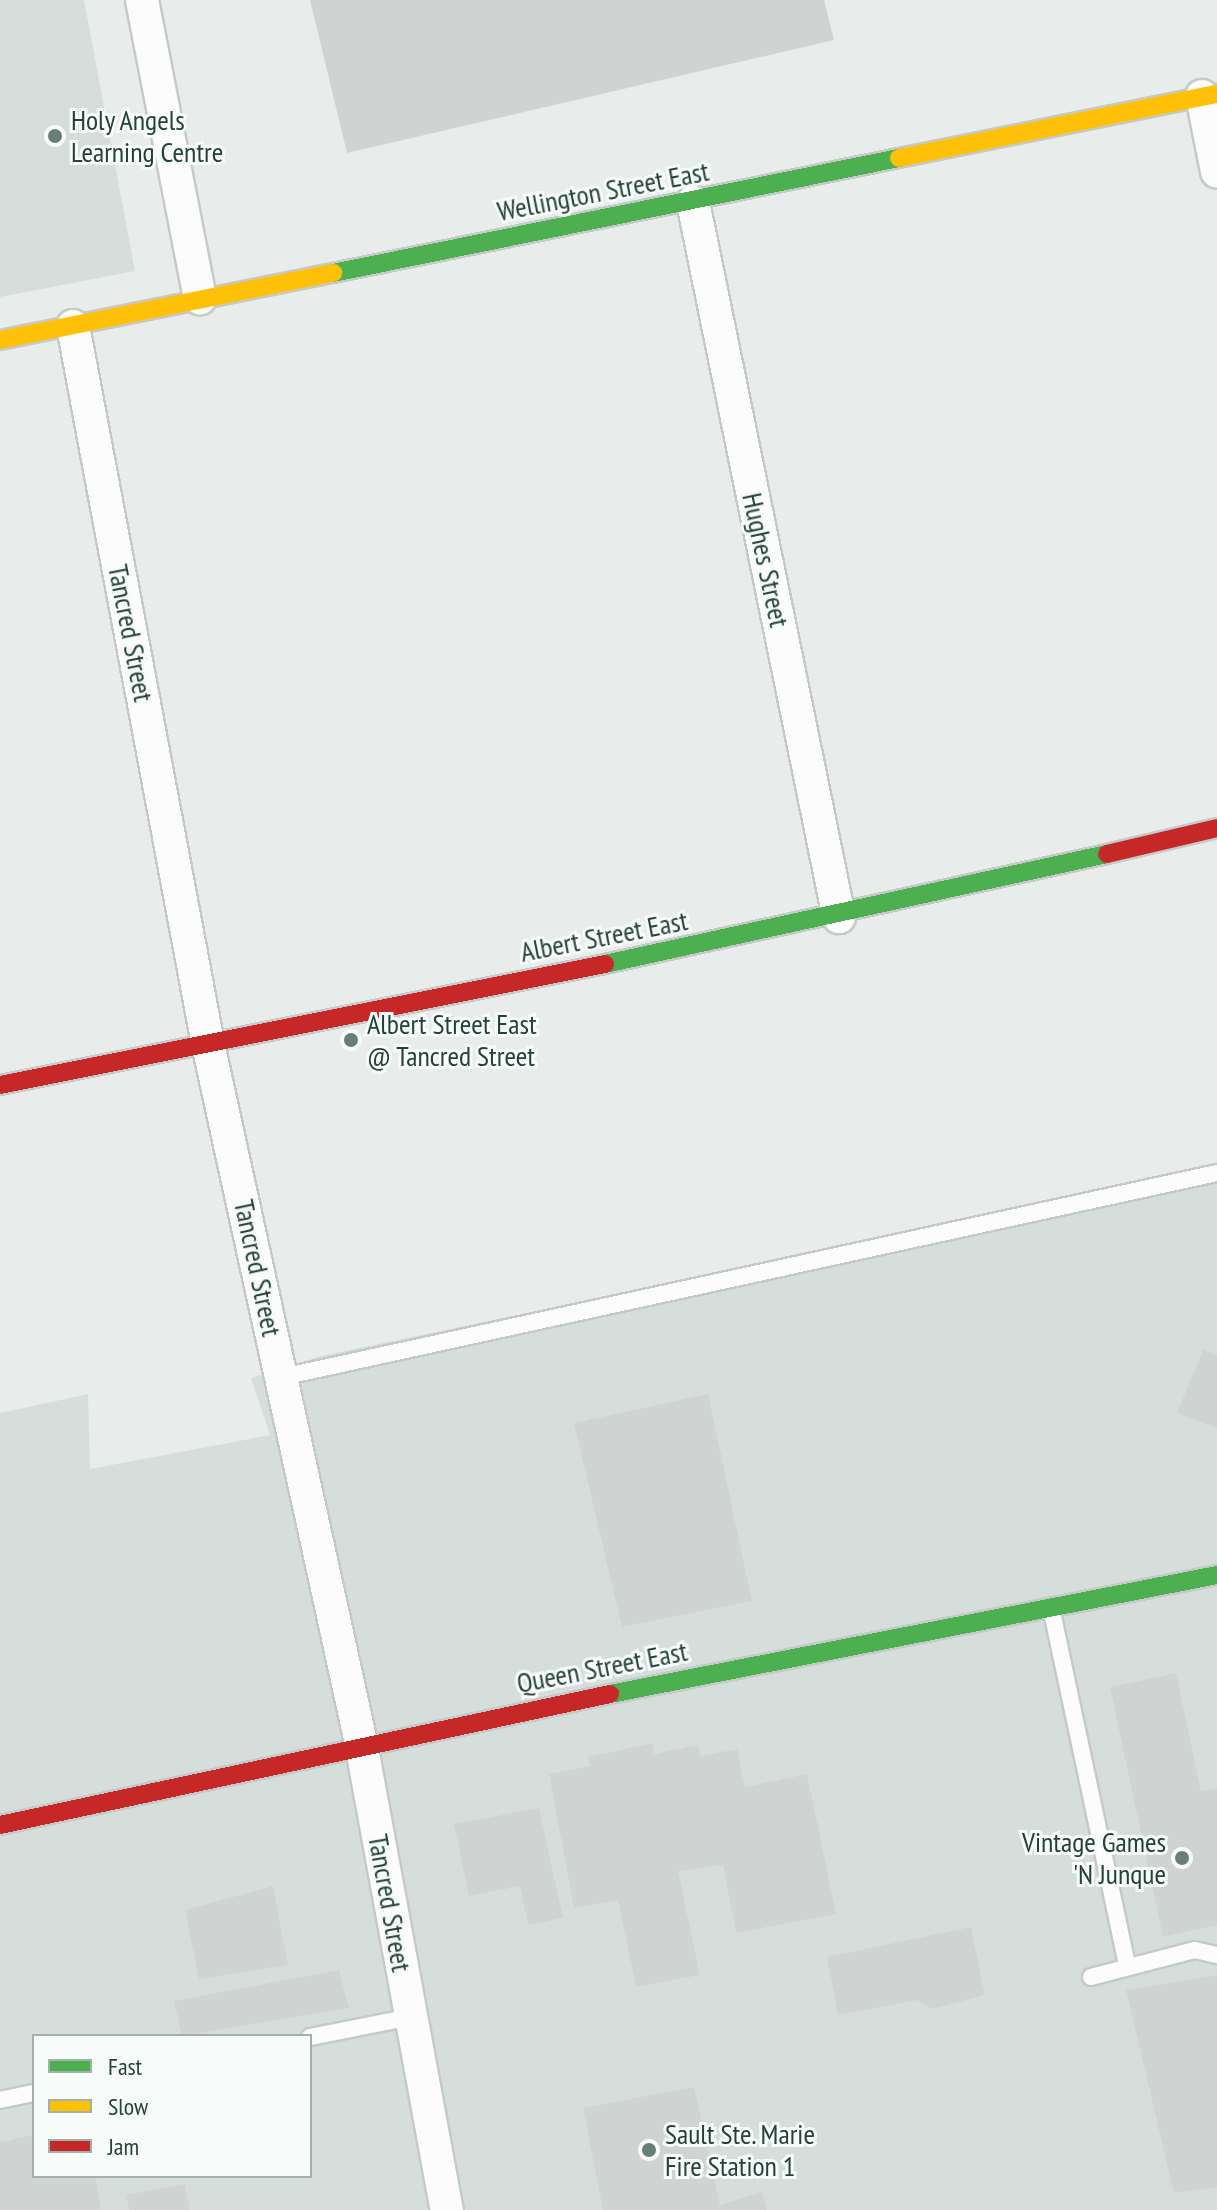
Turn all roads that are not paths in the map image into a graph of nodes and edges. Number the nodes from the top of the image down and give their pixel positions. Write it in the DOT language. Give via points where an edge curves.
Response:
graph roads {
  1 [pos="142,0"];
  2 [pos="1210,95"];
  3 [pos="1217,172"];
  4 [pos="693,202"];
  5 [pos="200,298"];
  6 [pos="73,326"];
  7 [pos="0,340"];
  8 [pos="1217,828"];
  9 [pos="839,917"];
  10 [pos="208,1044"];
  11 [pos="0,1085"];
  12 [pos="1217,1173"];
  13 [pos="282,1377"];
  14 [pos="1217,1575"];
  15 [pos="1052,1612"];
  16 [pos="361,1743"];
  17 [pos="0,1825"];
  18 [pos="1217,1955"];
  19 [pos="1127,1966"];
  20 [pos="1091,1977"];
  21 [pos="411,2017"];
  22 [pos="312,2037"];
  23 [pos="32,2093"];
  24 [pos="0,2100"];
  25 [pos="447,2210"];
  1 -- 5 [label="street"];
  2 -- 3 [label="street"];
  2 -- 4 [label="main road, Wellington Street East"];
  4 -- 5 [label="main road, Wellington Street East"];
  4 -- 9 [label="street, Hughes Street"];
  5 -- 6 [label="main road, Wellington Street East"];
  6 -- 7 [label="main road, Wellington Street East"];
  6 -- 10 [label="street, Tancred Street"];
  8 -- 9 [label="main road, Albert Street East"];
  9 -- 10 [label="main road, Albert Street East"];
  10 -- 11 [label="main road, Albert Street East"];
  10 -- 13 [label="street, Tancred Street"];
  12 -- 13 [label="lane"];
  13 -- 16 [label="street, Tancred Street"];
  14 -- 15 [label="main road, Queen Street East"];
  15 -- 16 [label="main road, Queen Street East"];
  15 -- 19 [label="lane"];
  16 -- 17 [label="main road, Queen Street East"];
  16 -- 21 [label="street, Tancred Street"];
  18 -- 19 [label="lane" via="1195,1950"];
  19 -- 20 [label="lane"];
  21 -- 22 [label="lane"];
  21 -- 25 [label="street, Tancred Street"];
  23 -- 24 [label="lane"];
}
